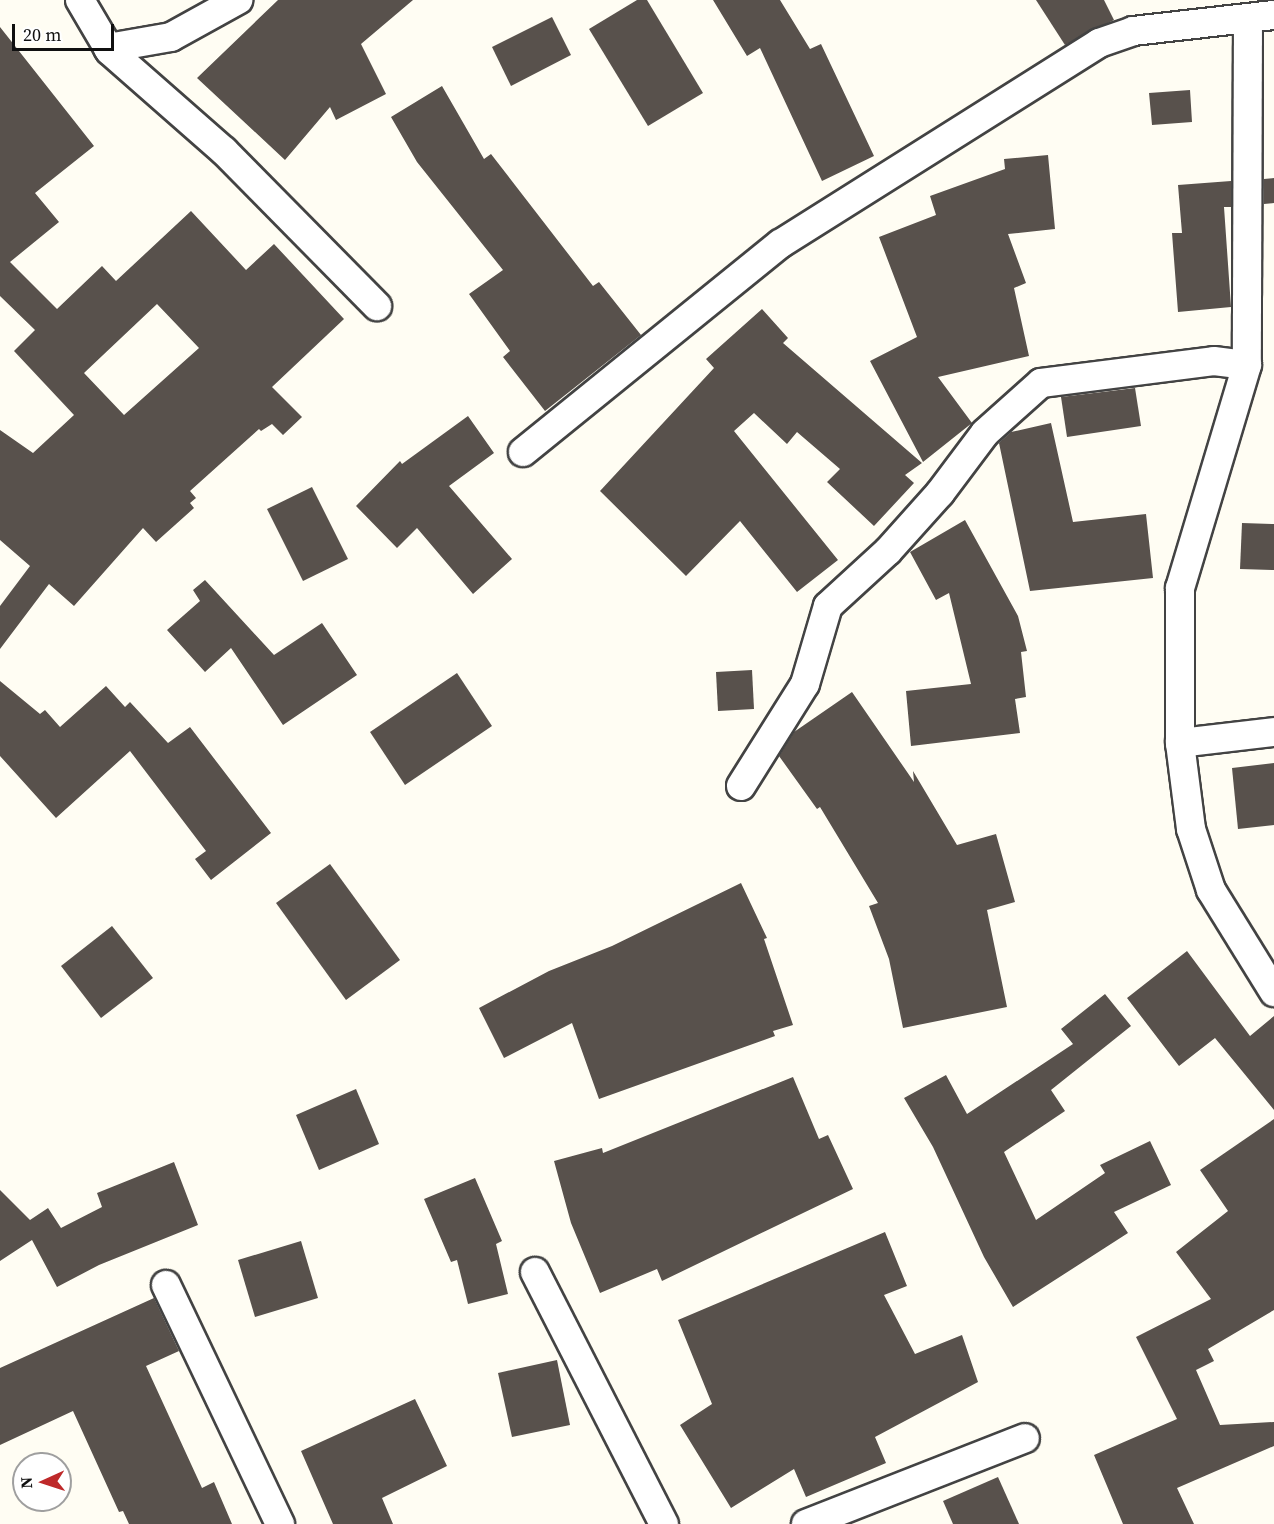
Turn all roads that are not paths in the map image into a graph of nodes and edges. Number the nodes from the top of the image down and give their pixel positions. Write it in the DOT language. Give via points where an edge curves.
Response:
graph roads {
  1 [pos="80,0"];
  2 [pos="238,0"];
  3 [pos="1261,17"];
  4 [pos="108,48"];
  5 [pos="377,306"];
  6 [pos="1247,365"];
  7 [pos="523,452"];
  8 [pos="1274,732"];
  9 [pos="1180,743"];
  10 [pos="741,786"];
  11 [pos="1274,992"];
  12 [pos="535,1272"];
  13 [pos="166,1285"];
  14 [pos="1025,1438"];
  15 [pos="280,1524"];
  16 [pos="664,1524"];
  17 [pos="806,1524"];
  1 -- 4 [label="street"];
  2 -- 4 [label="street" via="171,37"];
  3 -- 6 [label="street"];
  3 -- 7 [label="street" via="1133,32 1100,43 780,244"];
  4 -- 5 [label="street" via="224,151"];
  6 -- 9 [label="street" via="1180,588"];
  6 -- 10 [label="street" via="1214,361 1041,383 984,433 940,493 888,551 828,606 805,684"];
  8 -- 9 [label="street"];
  9 -- 11 [label="street" via="1191,829 1211,890"];
  12 -- 16 [label="street"];
  13 -- 15 [label="street"];
  14 -- 17 [label="street"];
}
